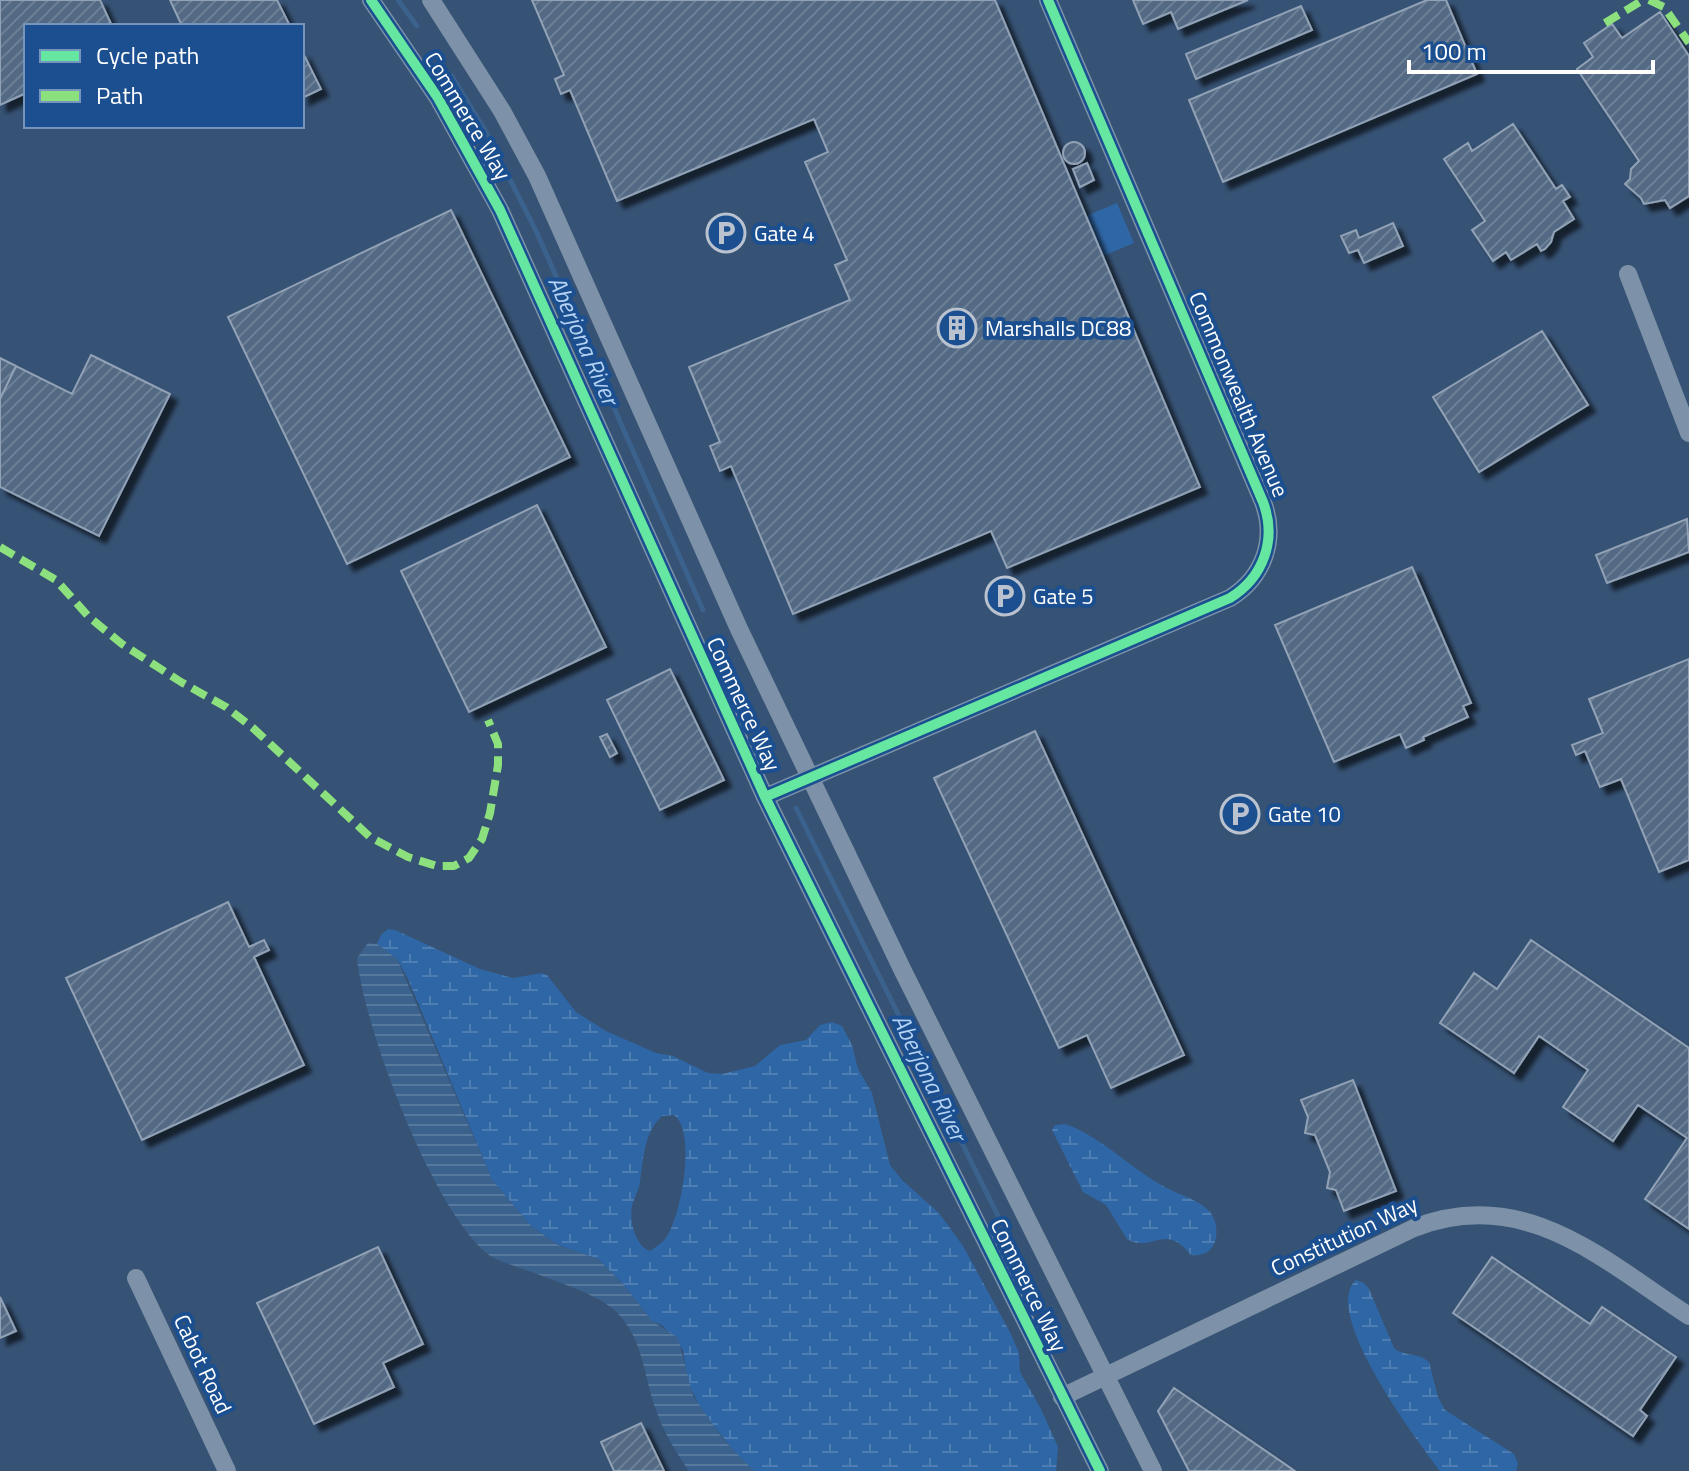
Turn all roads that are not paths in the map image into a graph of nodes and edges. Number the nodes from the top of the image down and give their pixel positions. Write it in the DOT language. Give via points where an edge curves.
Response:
graph roads {
  1 [pos="371,0"];
  2 [pos="431,0"];
  3 [pos="1048,0"];
  4 [pos="1628,274"];
  5 [pos="1689,433"];
  6 [pos="810,776"];
  7 [pos="765,797"];
  8 [pos="136,1278"];
  9 [pos="1689,1316"];
  10 [pos="1105,1376"];
  11 [pos="1062,1397"];
  12 [pos="227,1471"];
  13 [pos="1100,1471"];
  14 [pos="1153,1471"];
  1 -- 7 [label="street, Commerce Way" via="438,98 495,199"];
  2 -- 6 [label="street, Commerce Way" via="537,176"];
  3 -- 6 [label="street, Commonwealth Avenue" via="1263,502 1269,533 1265,556 1249,583 1230,598"];
  4 -- 5 [label="street"];
  6 -- 7 [label="street, Commonwealth Avenue"];
  6 -- 10 [label="street, Commerce Way"];
  7 -- 11 [label="street, Commerce Way"];
  8 -- 12 [label="street, Cabot Road"];
  9 -- 10 [label="street, Constitution Way" via="1566,1236 1487,1213 1449,1216"];
  10 -- 11 [label="street, Constitution Way"];
  10 -- 14 [label="street, Commerce Way"];
  11 -- 13 [label="street, Commerce Way"];
}
